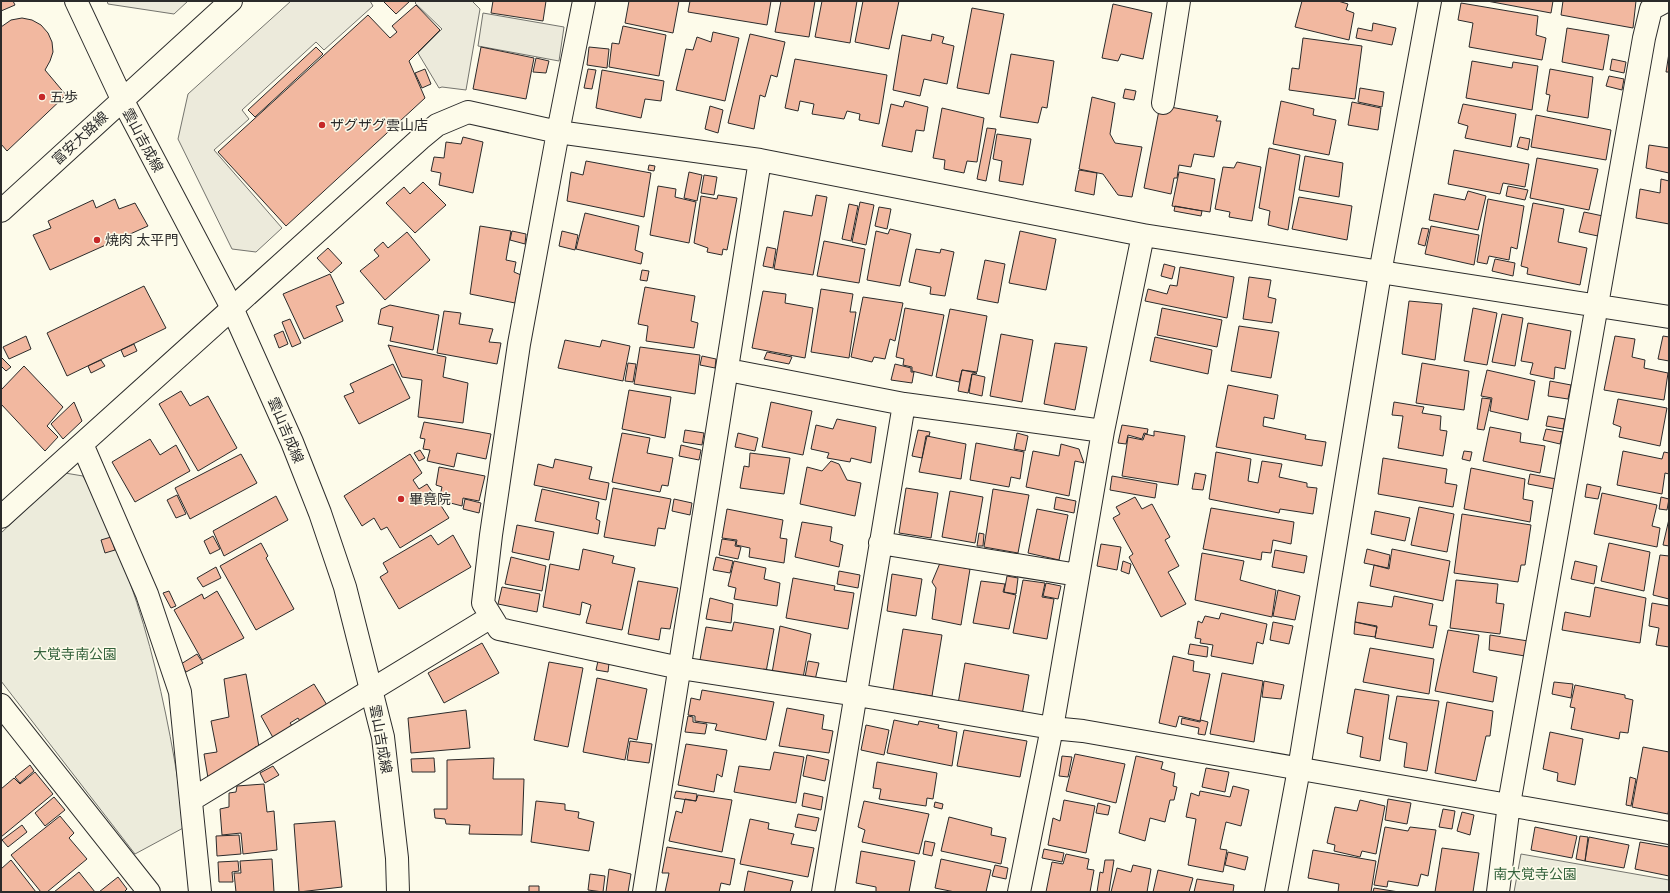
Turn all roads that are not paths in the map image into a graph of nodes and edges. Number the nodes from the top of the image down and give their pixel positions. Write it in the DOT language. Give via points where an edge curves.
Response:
graph roads {
  1 [pos="76,1"];
  2 [pos="231,1"];
  3 [pos="584,1"];
  4 [pos="1179,1"];
  5 [pos="1430,1"];
  6 [pos="1666,1"];
  7 [pos="122,100"];
  8 [pos="1163,103"];
  9 [pos="558,132"];
  10 [pos="760,160"];
  11 [pos="1,211"];
  12 [pos="1143,235"];
  13 [pos="1380,273"];
  14 [pos="1597,306"];
  15 [pos="232,308"];
  16 [pos="1669,317"];
  17 [pos="728,370"];
  18 [pos="904,404"];
  19 [pos="1103,431"];
  20 [pos="82,444"];
  21 [pos="1,517"];
  22 [pos="880,543"];
  23 [pos="1078,575"];
  24 [pos="492,617"];
  25 [pos="680,668"];
  26 [pos="371,690"];
  27 [pos="857,695"];
  28 [pos="1,704"];
  29 [pos="1052,728"];
  30 [pos="1299,769"];
  31 [pos="191,800"];
  32 [pos="1509,804"];
  33 [pos="1669,833"];
  34 [pos="149,892"];
  35 [pos="200,892"];
  36 [pos="398,892"];
  37 [pos="644,892"];
  38 [pos="823,892"];
  39 [pos="1019,892"];
  40 [pos="1276,892"];
  41 [pos="1498,892"];
  1 -- 7 [label="street, 雲山吉成線"];
  2 -- 7 [label="street, 富安大路線"];
  3 -- 9 [label="street"];
  4 -- 8 [label="street"];
  5 -- 13 [label="street"];
  6 -- 14 [label="street" via="1651,9 1644,38"];
  7 -- 11 [label="street, 富安大路線"];
  7 -- 15 [label="street, 雲山吉成線"];
  9 -- 10 [label="street"];
  9 -- 15 [label="street" via="468,112 437,125"];
  9 -- 24 [label="street" via="519,344 491,535 482,603"];
  10 -- 12 [label="street"];
  10 -- 17 [label="street"];
  12 -- 13 [label="street"];
  12 -- 19 [label="street"];
  13 -- 14 [label="street"];
  13 -- 30 [label="street"];
  14 -- 16 [label="street"];
  14 -- 32 [label="street"];
  15 -- 20 [label="street"];
  15 -- 26 [label="street, 雲山吉成線" via="292,442 320,514 344,587"];
  17 -- 18 [label="street"];
  17 -- 25 [label="street"];
  18 -- 19 [label="street"];
  18 -- 22 [label="street"];
  19 -- 23 [label="street"];
  20 -- 21 [label="street"];
  20 -- 31 [label="street" via="147,594 180,692"];
  22 -- 23 [label="street"];
  22 -- 27 [label="street"];
  23 -- 29 [label="street"];
  24 -- 25 [label="street" via="499,629"];
  24 -- 26 [label="street"];
  25 -- 27 [label="street"];
  25 -- 37 [label="street"];
  26 -- 31 [label="street"];
  26 -- 36 [label="street, 雲山吉成線" via="384,745 397,858"];
  27 -- 29 [label="street"];
  27 -- 38 [label="street"];
  28 -- 34 [label="street"];
  29 -- 30 [label="street" via="1083,731"];
  29 -- 39 [label="street"];
  30 -- 32 [label="street"];
  30 -- 40 [label="street"];
  31 -- 35 [label="street"];
  32 -- 33 [label="street"];
  32 -- 41 [label="street"];
}
